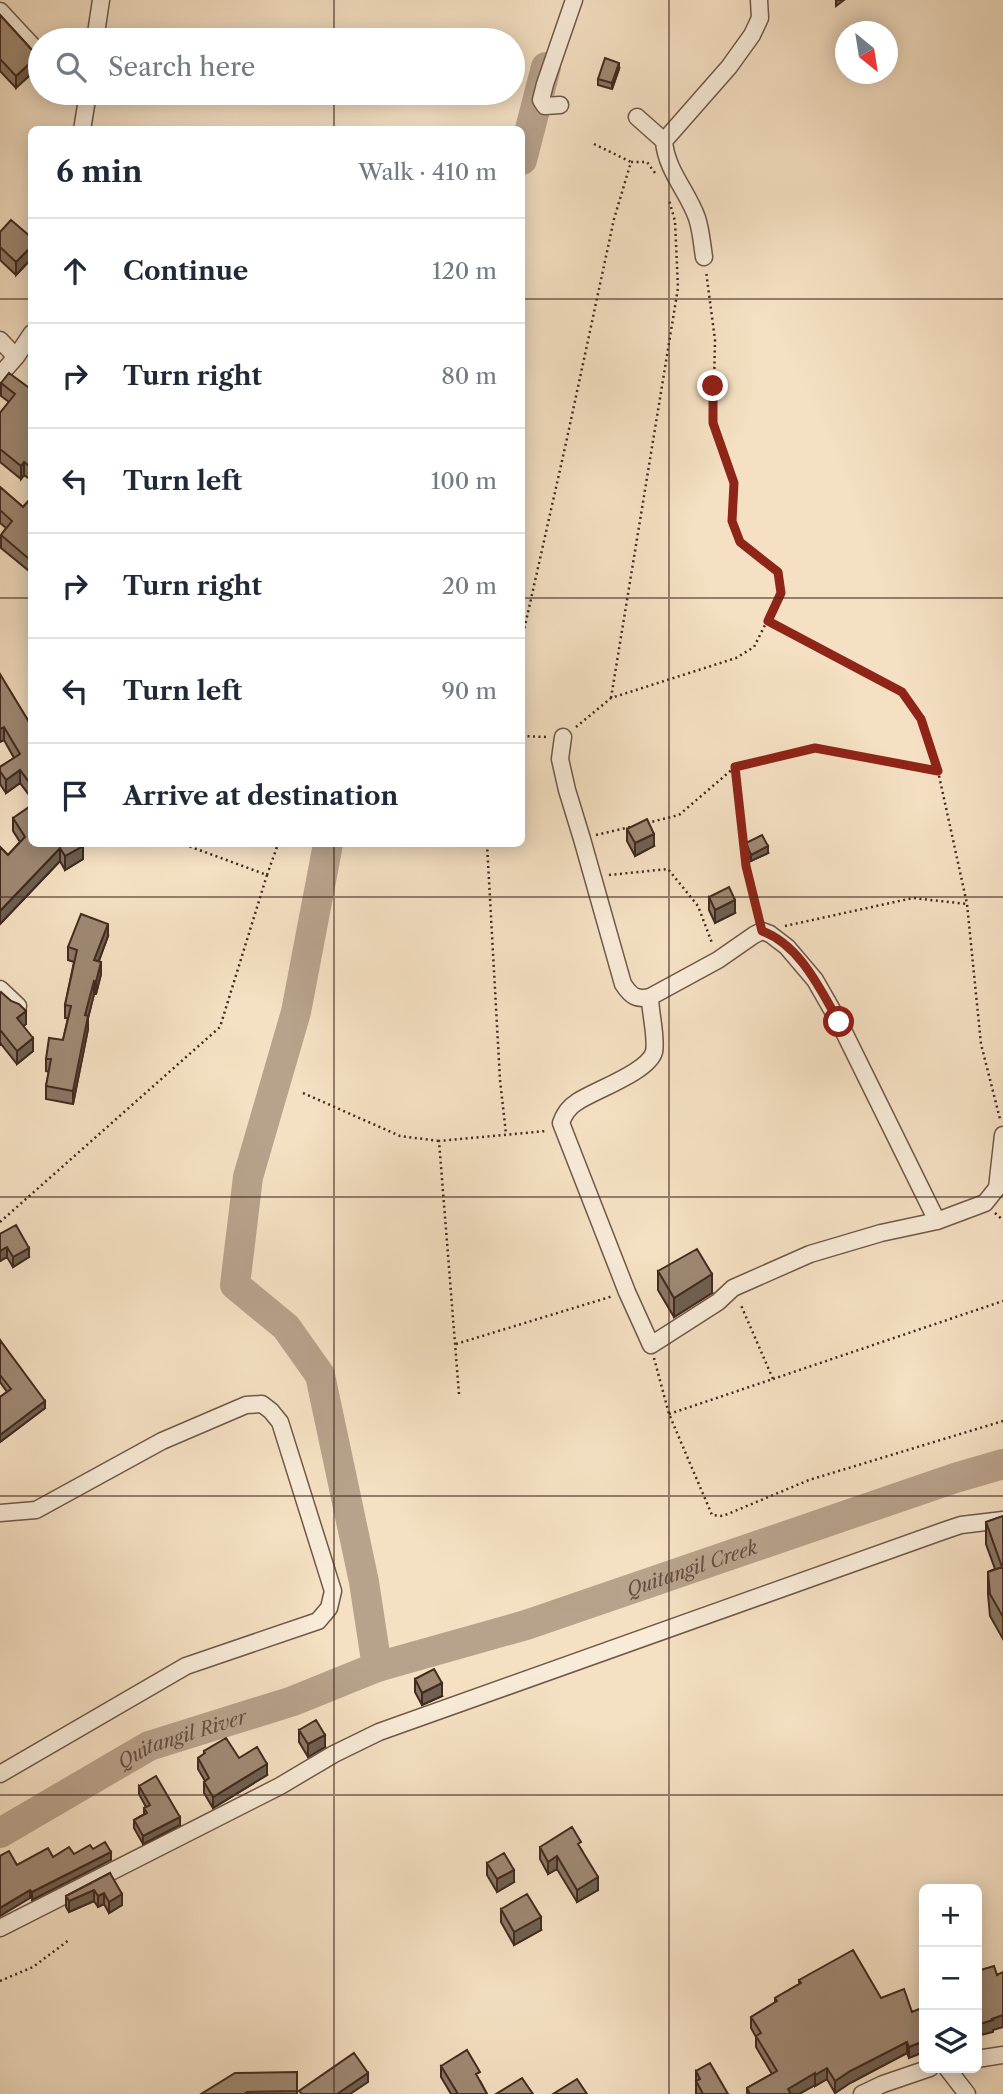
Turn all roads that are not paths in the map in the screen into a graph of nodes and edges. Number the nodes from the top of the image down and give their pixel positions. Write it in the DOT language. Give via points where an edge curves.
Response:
graph roads {
  1 [pos="101,0"];
  2 [pos="574,0"];
  3 [pos="759,0"];
  4 [pos="0,11"];
  5 [pos="97,28"];
  6 [pos="28,41"];
  7 [pos="83,105"];
  8 [pos="560,105"];
  9 [pos="638,117"];
  10 [pos="82,126"];
  11 [pos="664,141"];
  12 [pos="704,257"];
  13 [pos="28,339"];
  14 [pos="0,340"];
  15 [pos="16,357"];
  16 [pos="0,375"];
  17 [pos="564,737"];
  18 [pos="0,989"];
  19 [pos="650,997"];
  20 [pos="18,1006"];
  21 [pos="1001,1127"];
  22 [pos="937,1222"];
  23 [pos="0,1513"];
  24 [pos="1003,1520"];
  25 [pos="0,1774"];
  26 [pos="0,1928"];
  27 [pos="1003,2055"];
  28 [pos="982,2058"];
  29 [pos="919,2072"];
  30 [pos="951,2073"];
  31 [pos="862,2094"];
  32 [pos="967,2094"];
  1 -- 5 [label="street"];
  2 -- 8 [label="street" via="541,100 545,106"];
  3 -- 11 [label="street" via="760,18 752,35"];
  4 -- 6 [label="street"];
  7 -- 10 [label="street"];
  9 -- 11 [label="street"];
  11 -- 12 [label="street" via="664,151 698,219"];
  13 -- 15 [label="street"];
  14 -- 15 [label="street"];
  15 -- 16 [label="street"];
  17 -- 19 [label="street" via="559,759 623,984 631,996"];
  18 -- 20 [label="street"];
  19 -- 22 [label="street" via="762,931 787,947 815,980 839,1022"];
  19 -- 22 [label="street" via="652,1056 640,1068 575,1103 561,1123 650,1345 733,1288 810,1254"];
  21 -- 22 [label="street" via="997,1188 985,1203"];
  23 -- 25 [label="street" via="36,1510 162,1441 246,1405 262,1404 280,1422 333,1591 329,1608 318,1621 186,1666"];
  24 -- 26 [label="street" via="946,1530 379,1732"];
  27 -- 28 [label="street"];
  29 -- 31 [label="street"];
  30 -- 32 [label="street"];
}
